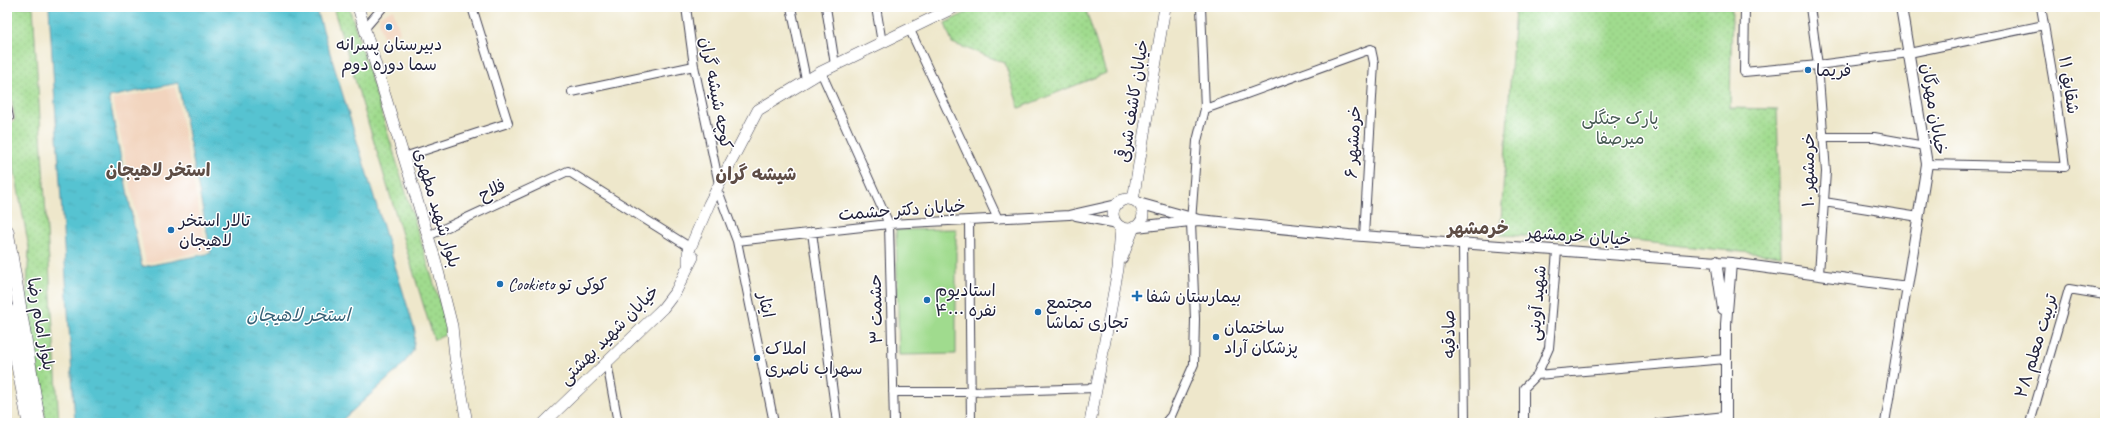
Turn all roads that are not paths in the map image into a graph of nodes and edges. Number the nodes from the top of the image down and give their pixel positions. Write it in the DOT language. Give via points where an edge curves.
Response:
graph roads {
  1 [pos="358,7"];
  2 [pos="383,7"];
  3 [pos="472,7"];
  4 [pos="686,7"];
  5 [pos="791,7"];
  6 [pos="826,7"];
  7 [pos="876,7"];
  8 [pos="1165,7"];
  9 [pos="1201,7"];
  10 [pos="1745,7"];
  11 [pos="1810,7"];
  12 [pos="1901,7"];
  13 [pos="2041,7"];
  14 [pos="953,8"];
  15 [pos="2044,25"];
  16 [pos="365,28"];
  17 [pos="910,30"];
  18 [pos="882,43"];
  19 [pos="1909,53"];
  20 [pos="835,65"];
  21 [pos="1818,65"];
  22 [pos="694,66"];
  23 [pos="821,72"];
  24 [pos="806,80"];
  25 [pos="572,92"];
  26 [pos="7,108"];
  27 [pos="1205,109"];
  28 [pos="7,120"];
  29 [pos="1824,137"];
  30 [pos="1925,146"];
  31 [pos="404,157"];
  32 [pos="732,162"];
  33 [pos="1927,164"];
  34 [pos="719,184"];
  35 [pos="720,196"];
  36 [pos="1136,202"];
  37 [pos="1824,202"];
  38 [pos="1118,204"];
  39 [pos="1069,215"];
  40 [pos="1919,217"];
  41 [pos="998,219"];
  42 [pos="1194,219"];
  43 [pos="969,220"];
  44 [pos="889,224"];
  45 [pos="1120,226"];
  46 [pos="1135,227"];
  47 [pos="7,231"];
  48 [pos="812,232"];
  49 [pos="428,236"];
  50 [pos="1364,236"];
  51 [pos="737,241"];
  52 [pos="1462,244"];
  53 [pos="691,248"];
  54 [pos="1557,251"];
  55 [pos="1716,261"];
  56 [pos="688,263"];
  57 [pos="1731,263"];
  58 [pos="1118,269"];
  59 [pos="10,274"];
  60 [pos="1819,274"];
  61 [pos="1907,287"];
  62 [pos="2105,295"];
  63 [pos="7,309"];
  64 [pos="1726,324"];
  65 [pos="1726,359"];
  66 [pos="606,363"];
  67 [pos="1537,375"];
  68 [pos="1096,388"];
  69 [pos="893,392"];
  70 [pos="970,392"];
  71 [pos="1726,420"];
  72 [pos="28,423"];
  73 [pos="39,423"];
  74 [pos="467,423"];
  75 [pos="544,423"];
  76 [pos="618,423"];
  77 [pos="774,423"];
  78 [pos="837,423"];
  79 [pos="894,423"];
  80 [pos="971,423"];
  81 [pos="1090,423"];
  82 [pos="1165,423"];
  83 [pos="1465,423"];
  84 [pos="1524,423"];
  85 [pos="1658,423"];
  86 [pos="1885,423"];
  87 [pos="2030,423"];
  1 -- 16 [label="main road, بلوار شهید مطهری"];
  2 -- 16 [label="street"];
  3 -- 31 [label="street" via="508,123"];
  4 -- 22 [label="street, کوچه شیشه گران"];
  5 -- 24 [label="street"];
  6 -- 20 [label="street"];
  7 -- 18 [label="street"];
  8 -- 36 [label="main road, خیابان کاشف شرقی"];
  9 -- 27 [label="street"];
  10 -- 21 [label="street" via="1744,72"];
  11 -- 21 [label="street, خرمشهر ۱۰"];
  12 -- 19 [label="street, خیابان مهرگان"];
  13 -- 15 [label="street, شقایق ۱۱"];
  14 -- 17 [label="main road, خیابان شهید بهشتی"];
  15 -- 19 [label="street"];
  15 -- 33 [label="street, شقایق ۱۱" via="2065,167"];
  16 -- 31 [label="main road, بلوار شهید مطهری"];
  17 -- 18 [label="main road, خیابان شهید بهشتی"];
  17 -- 41 [label="street"];
  18 -- 20 [label="main road, خیابان شهید بهشتی"];
  19 -- 21 [label="street"];
  19 -- 30 [label="street, خیابان مهرگان"];
  20 -- 23 [label="main road, خیابان شهید بهشتی"];
  21 -- 29 [label="street, خرمشهر ۱۰"];
  22 -- 25 [label="street"];
  22 -- 34 [label="street, کوچه شیشه گران"];
  23 -- 24 [label="main road, خیابان شهید بهشتی"];
  23 -- 44 [label="street"];
  24 -- 32 [label="main road, خیابان شهید بهشتی" via="758,110"];
  26 -- 28 [label="street"];
  27 -- 42 [label="street" via="1197,141"];
  27 -- 50 [label="street, خرمشهر ۶" via="1371,50 1374,63"];
  29 -- 30 [label="street" via="1874,137"];
  29 -- 37 [label="street, خرمشهر ۱۰"];
  30 -- 33 [label="street, خیابان مهرگان"];
  31 -- 49 [label="main road, بلوار شهید مطهری"];
  32 -- 34 [label="main road, خیابان شهید بهشتی"];
  32 -- 35 [label="main road, خیابان شهید بهشتی"];
  33 -- 40 [label="street, خیابان مهرگان"];
  34 -- 53 [label="main road, خیابان شهید بهشتی"];
  35 -- 51 [label="street, ایثار"];
  35 -- 56 [label="main road, خیابان شهید بهشتی"];
  36 -- 38 [label="main road" via="1122,200"];
  36 -- 42 [label="street"];
  36 -- 46 [label="main road" via="1143,216"];
  37 -- 40 [label="street"];
  37 -- 60 [label="street, خرمشهر ۱۰"];
  38 -- 39 [label="street"];
  38 -- 45 [label="main road" via="1114,212"];
  39 -- 41 [label="street, خیابان دکتر حشمت"];
  39 -- 45 [label="street"];
  40 -- 61 [label="street, خیابان مهرگان"];
  41 -- 43 [label="street, خیابان دکتر حشمت"];
  42 -- 46 [label="street"];
  42 -- 50 [label="street, خیابان خرمشهر"];
  42 -- 82 [label="street" via="1194,364 1171,416"];
  43 -- 44 [label="street, خیابان دکتر حشمت"];
  43 -- 70 [label="street"];
  44 -- 48 [label="street, خیابان دکتر حشمت"];
  44 -- 69 [label="street, حشمت ۳"];
  45 -- 46 [label="main road"];
  45 -- 58 [label="main road"];
  46 -- 58 [label="main road"];
  47 -- 59 [label="main road, بلوار امام رضا"];
  48 -- 51 [label="street, خیابان دکتر حشمت"];
  48 -- 78 [label="street"];
  49 -- 53 [label="street, فلاح" via="568,171"];
  49 -- 74 [label="main road, بلوار شهید مطهری" via="452,326"];
  50 -- 52 [label="street, خیابان خرمشهر"];
  51 -- 77 [label="street, ایثار"];
  52 -- 54 [label="street, خیابان خرمشهر"];
  52 -- 83 [label="street, صادقیه"];
  53 -- 56 [label="main road, خیابان شهید بهشتی"];
  54 -- 55 [label="street, خیابان خرمشهر"];
  54 -- 67 [label="street, شهید آوینی" via="1549,348"];
  55 -- 57 [label="street, خیابان خرمشهر"];
  55 -- 64 [label="street"];
  56 -- 66 [label="main road, خیابان شهید بهشتی" via="676,291 664,308"];
  57 -- 60 [label="street, خیابان خرمشهر"];
  57 -- 64 [label="street"];
  58 -- 68 [label="main road"];
  59 -- 73 [label="main road, بلوار امام رضا"];
  60 -- 61 [label="street, خیابان خرمشهر"];
  61 -- 86 [label="street"];
  62 -- 87 [label="street, تربیت معلم ۲۸" via="2069,289"];
  63 -- 72 [label="main road, بلوار امام رضا"];
  64 -- 65 [label="street"];
  65 -- 67 [label="street"];
  65 -- 71 [label="street"];
  66 -- 75 [label="main road, خیابان شهید بهشتی"];
  66 -- 76 [label="street"];
  67 -- 84 [label="street, شهید آوینی" via="1524,388"];
  68 -- 70 [label="street"];
  68 -- 81 [label="main road"];
  69 -- 70 [label="street"];
  69 -- 79 [label="street, حشمت ۳"];
  70 -- 80 [label="street"];
  71 -- 85 [label="street"];
}
